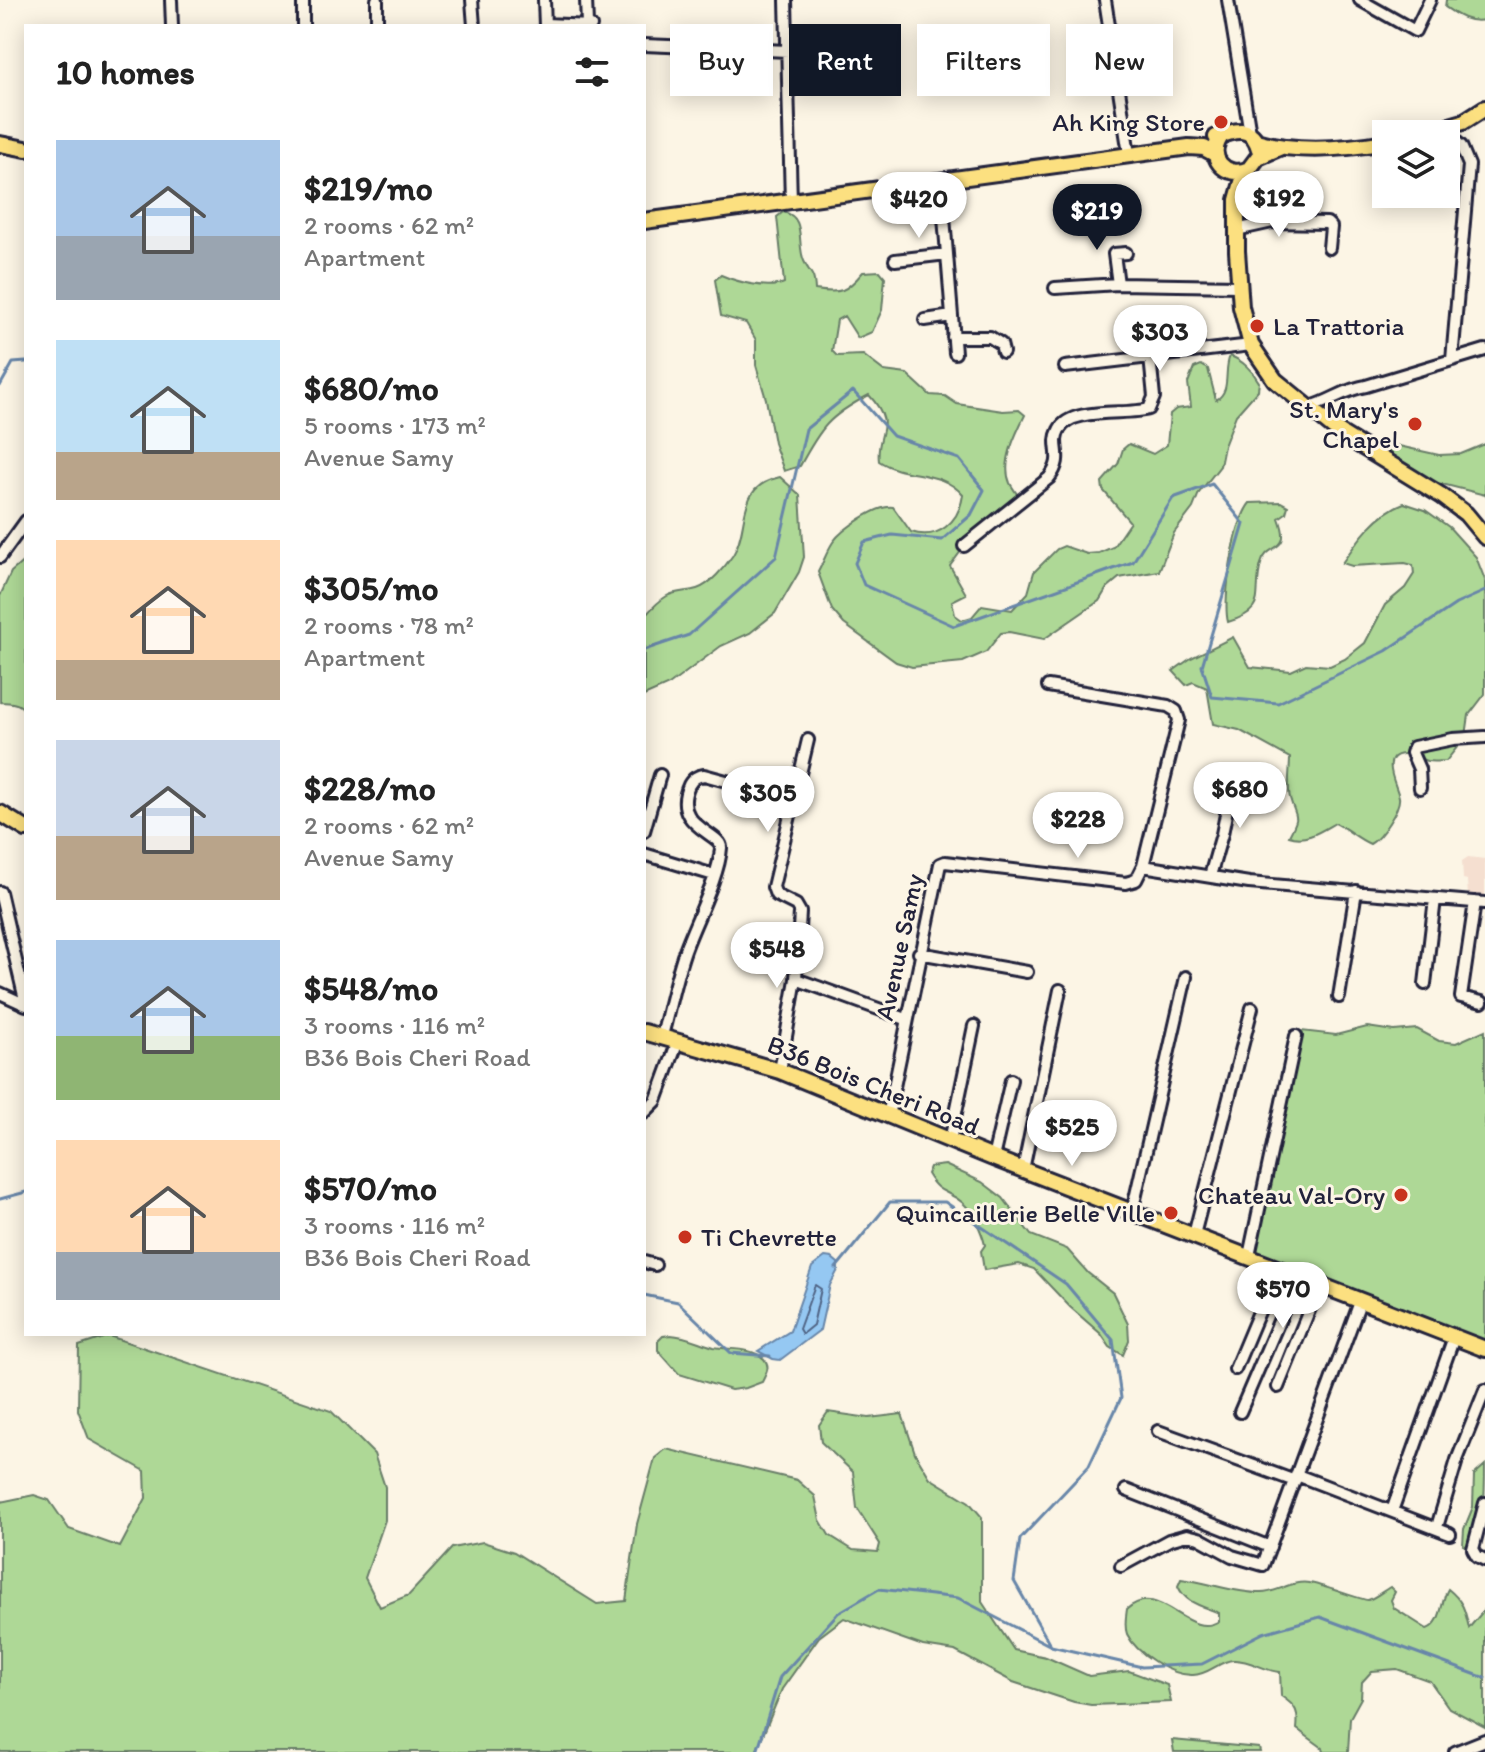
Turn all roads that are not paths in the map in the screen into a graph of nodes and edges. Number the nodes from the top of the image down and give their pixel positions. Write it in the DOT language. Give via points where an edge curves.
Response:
graph roads {
  1 [pos="171,0"];
  2 [pos="303,0"];
  3 [pos="377,0"];
  4 [pos="472,0"];
  5 [pos="544,0"];
  6 [pos="586,0"];
  7 [pos="786,0"];
  8 [pos="1105,0"];
  9 [pos="1228,0"];
  10 [pos="1360,0"];
  11 [pos="1430,0"];
  12 [pos="172,24"];
  13 [pos="303,24"];
  14 [pos="377,24"];
  15 [pos="474,24"];
  16 [pos="545,24"];
  17 [pos="589,24"];
  18 [pos="646,45"];
  19 [pos="788,51"];
  20 [pos="1485,108"];
  21 [pos="1460,123"];
  22 [pos="1248,134"];
  23 [pos="1222,135"];
  24 [pos="1372,143"];
  25 [pos="0,144"];
  26 [pos="1460,145"];
  27 [pos="1189,147"];
  28 [pos="1281,147"];
  29 [pos="24,149"];
  30 [pos="1129,154"];
  31 [pos="1215,154"];
  32 [pos="1258,157"];
  33 [pos="1229,172"];
  34 [pos="1245,172"];
  35 [pos="941,180"];
  36 [pos="1237,200"];
  37 [pos="791,203"];
  38 [pos="646,221"];
  39 [pos="1236,230"];
  40 [pos="1329,248"];
  41 [pos="1126,253"];
  42 [pos="947,254"];
  43 [pos="895,260"];
  44 [pos="1118,284"];
  45 [pos="1239,286"];
  46 [pos="1055,288"];
  47 [pos="952,316"];
  48 [pos="925,320"];
  49 [pos="953,337"];
  50 [pos="1251,345"];
  51 [pos="1485,350"];
  52 [pos="1003,352"];
  53 [pos="955,353"];
  54 [pos="1150,357"];
  55 [pos="1452,360"];
  56 [pos="1065,367"];
  57 [pos="1310,407"];
  58 [pos="24,524"];
  59 [pos="1485,537"];
  60 [pos="964,546"];
  61 [pos="0,557"];
  62 [pos="1048,686"];
  63 [pos="1485,737"];
  64 [pos="808,740"];
  65 [pos="1234,774"];
  66 [pos="660,775"];
  67 [pos="1420,788"];
  68 [pos="793,799"];
  69 [pos="0,813"];
  70 [pos="646,824"];
  71 [pos="24,828"];
  72 [pos="646,855"];
  73 [pos="1143,866"];
  74 [pos="714,875"];
  75 [pos="1210,876"];
  76 [pos="1356,891"];
  77 [pos="0,892"];
  78 [pos="1435,899"];
  79 [pos="1480,903"];
  80 [pos="919,953"];
  81 [pos="1027,972"];
  82 [pos="1186,977"];
  83 [pos="796,979"];
  84 [pos="1425,984"];
  85 [pos="1060,990"];
  86 [pos="0,993"];
  87 [pos="24,995"];
  88 [pos="1339,997"];
  89 [pos="1482,1002"];
  90 [pos="24,1003"];
  91 [pos="1252,1008"];
  92 [pos="906,1019"];
  93 [pos="974,1026"];
  94 [pos="646,1032"];
  95 [pos="662,1036"];
  96 [pos="1296,1036"];
  97 [pos="678,1041"];
  98 [pos="780,1071"];
  99 [pos="1011,1080"];
  100 [pos="646,1111"];
  101 [pos="888,1116"];
  102 [pos="950,1141"];
  103 [pos="993,1158"];
  104 [pos="1023,1170"];
  105 [pos="1132,1212"];
  106 [pos="1194,1235"];
  107 [pos="1249,1256"];
  108 [pos="1277,1269"];
  109 [pos="1298,1277"];
  110 [pos="1319,1286"];
  111 [pos="1360,1302"];
  112 [pos="1454,1337"];
  113 [pos="1485,1349"];
  114 [pos="1235,1369"];
  115 [pos="1278,1387"];
  116 [pos="1485,1390"];
  117 [pos="1240,1412"];
  118 [pos="1158,1431"];
  119 [pos="1296,1478"];
  120 [pos="1126,1490"];
  121 [pos="1485,1503"];
  122 [pos="1392,1511"];
  123 [pos="1437,1527"];
  124 [pos="1450,1534"];
  125 [pos="1270,1547"];
  126 [pos="1485,1560"];
  127 [pos="1121,1566"];
  128 [pos="1485,1740"];
  129 [pos="1455,1752"];
  1 -- 12 [label="street"];
  2 -- 13 [label="street"];
  3 -- 14 [label="street"];
  4 -- 15 [label="street"];
  5 -- 16 [label="street"];
  6 -- 17 [label="street"];
  7 -- 19 [label="street"];
  8 -- 30 [label="street"];
  9 -- 22 [label="street"];
  10 -- 11 [label="street" via="1415,31"];
  18 -- 19 [label="street"];
  19 -- 37 [label="street"];
  20 -- 21 [label="main road"];
  22 -- 23 [label="main road"];
  22 -- 28 [label="main road"];
  22 -- 32 [label="main road"];
  23 -- 27 [label="main road"];
  23 -- 31 [label="main road"];
  24 -- 28 [label="main road"];
  25 -- 29 [label="main road"];
  26 -- 55 [label="street" via="1469,165"];
  27 -- 30 [label="main road"];
  27 -- 31 [label="main road"];
  28 -- 32 [label="main road"];
  30 -- 35 [label="main road"];
  31 -- 33 [label="main road"];
  32 -- 34 [label="main road"];
  33 -- 34 [label="main road"];
  33 -- 36 [label="main road"];
  34 -- 36 [label="main road"];
  35 -- 37 [label="main road"];
  35 -- 42 [label="street"];
  36 -- 39 [label="main road"];
  37 -- 38 [label="main road"];
  39 -- 40 [label="street" via="1272,222 1327,223"];
  39 -- 45 [label="main road"];
  41 -- 44 [label="street" via="1114,254"];
  42 -- 43 [label="street"];
  42 -- 47 [label="street"];
  44 -- 45 [label="street"];
  44 -- 46 [label="street"];
  45 -- 50 [label="main road"];
  47 -- 48 [label="street"];
  47 -- 49 [label="street"];
  49 -- 52 [label="street" via="990,337"];
  49 -- 53 [label="street"];
  50 -- 54 [label="street"];
  50 -- 57 [label="main road" via="1275,380"];
  51 -- 55 [label="street"];
  54 -- 56 [label="street"];
  54 -- 60 [label="street" via="1154,397 1149,409 1100,413 1064,424 1058,431 1058,467 1049,478"];
  55 -- 57 [label="street"];
  57 -- 59 [label="main road" via="1340,433 1442,496"];
  58 -- 61 [label="street"];
  62 -- 73 [label="street" via="1176,711 1179,720"];
  63 -- 67 [label="street" via="1414,747"];
  64 -- 68 [label="street"];
  65 -- 75 [label="street"];
  66 -- 70 [label="street"];
  68 -- 74 [label="street" via="722,778 696,776 686,805 694,824 721,844"];
  68 -- 83 [label="street" via="773,887 800,912"];
  69 -- 71 [label="main road"];
  72 -- 74 [label="street"];
  73 -- 75 [label="street"];
  73 -- 80 [label="street, Avenue Samy" via="1136,880 1126,883 945,862 940,864"];
  74 -- 95 [label="street" via="683,955"];
  75 -- 76 [label="street"];
  76 -- 78 [label="street"];
  76 -- 88 [label="street"];
  77 -- 87 [label="street"];
  78 -- 79 [label="street"];
  78 -- 84 [label="street"];
  79 -- 89 [label="street" via="1461,997"];
  80 -- 81 [label="street"];
  80 -- 92 [label="street, Avenue Samy"];
  82 -- 105 [label="street"];
  83 -- 92 [label="street"];
  83 -- 98 [label="street"];
  85 -- 104 [label="street"];
  86 -- 90 [label="street"];
  91 -- 106 [label="street"];
  92 -- 101 [label="street, Avenue Samy"];
  93 -- 102 [label="street"];
  94 -- 95 [label="main road, B36 Bois Cheri Road"];
  95 -- 97 [label="main road, B36 Bois Cheri Road"];
  96 -- 107 [label="street"];
  97 -- 98 [label="main road, B36 Bois Cheri Road"];
  97 -- 100 [label="street" via="656,1101"];
  98 -- 101 [label="main road, B36 Bois Cheri Road"];
  99 -- 103 [label="street"];
  101 -- 102 [label="main road, B36 Bois Cheri Road"];
  102 -- 103 [label="main road, B36 Bois Cheri Road"];
  103 -- 104 [label="main road, B36 Bois Cheri Road"];
  104 -- 105 [label="main road, B36 Bois Cheri Road"];
  105 -- 106 [label="main road, B36 Bois Cheri Road"];
  106 -- 107 [label="main road, B36 Bois Cheri Road"];
  107 -- 108 [label="main road, B36 Bois Cheri Road"];
  108 -- 109 [label="main road, B36 Bois Cheri Road"];
  108 -- 114 [label="street"];
  109 -- 110 [label="main road, B36 Bois Cheri Road"];
  109 -- 117 [label="street"];
  110 -- 111 [label="main road, B36 Bois Cheri Road"];
  110 -- 115 [label="street"];
  111 -- 112 [label="main road, B36 Bois Cheri Road"];
  111 -- 119 [label="street"];
  112 -- 113 [label="main road, B36 Bois Cheri Road"];
  112 -- 122 [label="street"];
  116 -- 123 [label="street"];
  118 -- 119 [label="street"];
  119 -- 122 [label="street"];
  119 -- 125 [label="street"];
  120 -- 125 [label="street"];
  121 -- 126 [label="street" via="1473,1549"];
  122 -- 123 [label="street"];
  123 -- 124 [label="street"];
  125 -- 127 [label="street" via="1258,1566 1184,1536"];
  128 -- 129 [label="street"];
}
